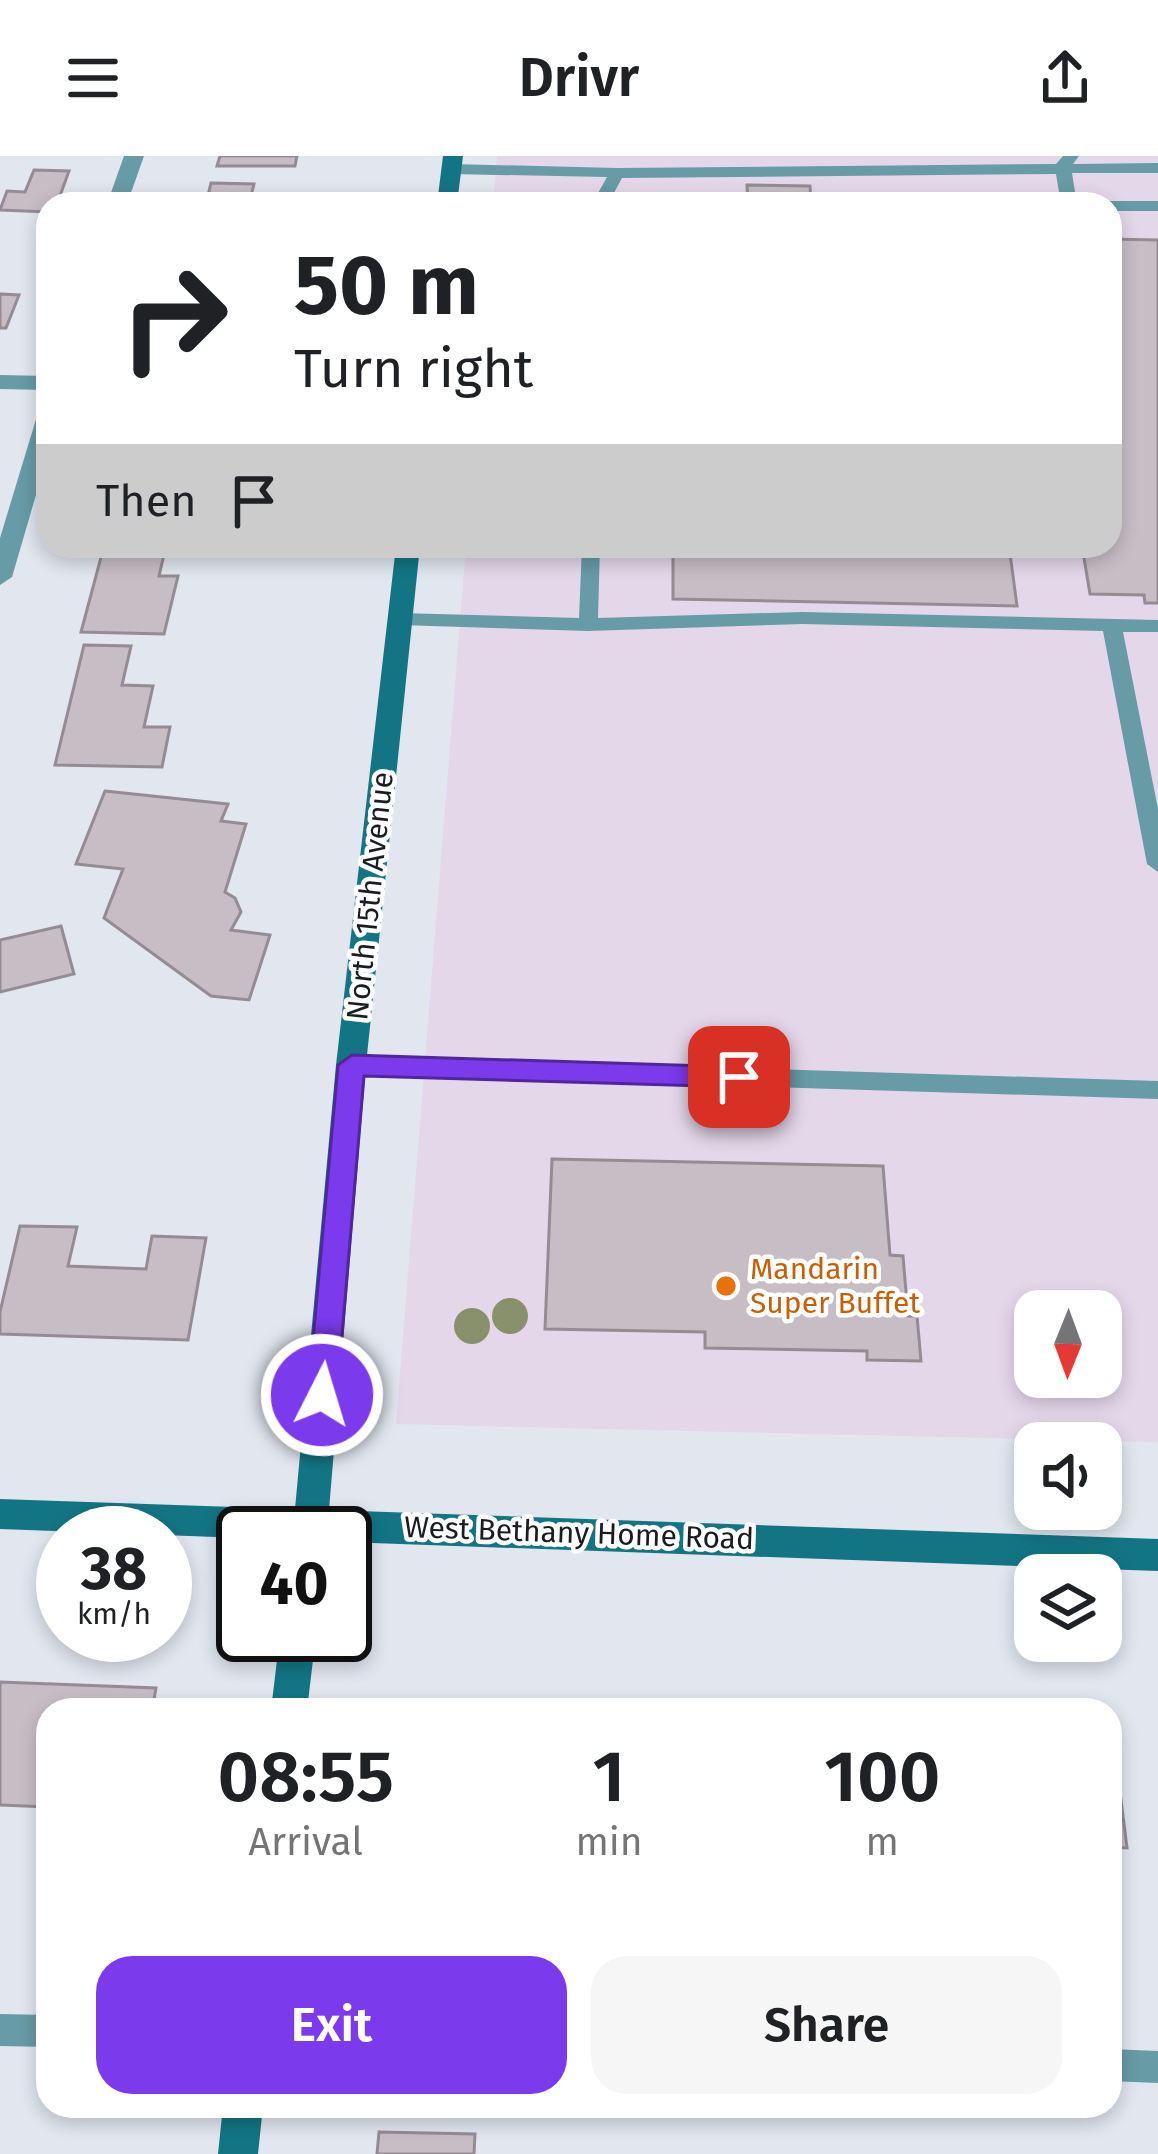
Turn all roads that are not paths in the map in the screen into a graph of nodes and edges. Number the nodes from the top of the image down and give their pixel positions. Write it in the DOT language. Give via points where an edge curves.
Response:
graph roads {
  1 [pos="134,156"];
  2 [pos="1067,161"];
  3 [pos="452,162"];
  4 [pos="1158,168"];
  5 [pos="617,173"];
  6 [pos="121,192"];
  7 [pos="448,192"];
  8 [pos="607,192"];
  9 [pos="1068,192"];
  10 [pos="1122,206"];
  11 [pos="1158,206"];
  12 [pos="0,382"];
  13 [pos="36,383"];
  14 [pos="36,456"];
  15 [pos="407,558"];
  16 [pos="591,558"];
  17 [pos="0,577"];
  18 [pos="400,619"];
  19 [pos="588,625"];
  20 [pos="1112,626"];
  21 [pos="1158,626"];
  22 [pos="1158,864"];
  23 [pos="352,1065"];
  24 [pos="1158,1090"];
  25 [pos="312,1506"];
  26 [pos="0,1514"];
  27 [pos="216,1524"];
  28 [pos="372,1531"];
  29 [pos="1158,1555"];
  30 [pos="295,1662"];
  31 [pos="290,1698"];
  32 [pos="0,2030"];
  33 [pos="36,2031"];
  34 [pos="1122,2066"];
  35 [pos="1158,2067"];
  36 [pos="242,2118"];
  37 [pos="238,2154"];
  1 -- 6 [label="street"];
  2 -- 4 [label="lane"];
  2 -- 5 [label="lane"];
  2 -- 9 [label="lane"];
  3 -- 5 [label="lane"];
  3 -- 7 [label="street"];
  5 -- 8 [label="lane"];
  10 -- 11 [label="lane"];
  12 -- 13 [label="street"];
  14 -- 17 [label="street"];
  15 -- 18 [label="street, North 15th Avenue"];
  16 -- 19 [label="lane"];
  18 -- 19 [label="lane"];
  18 -- 23 [label="street, North 15th Avenue"];
  19 -- 20 [label="lane" via="802,618"];
  20 -- 21 [label="lane"];
  20 -- 22 [label="lane"];
  23 -- 24 [label="lane"];
  23 -- 25 [label="street, North 15th Avenue"];
  26 -- 27 [label="street, West Bethany Home Road"];
  28 -- 29 [label="street, West Bethany Home Road"];
  30 -- 31 [label="street"];
  32 -- 33 [label="lane"];
  34 -- 35 [label="lane"];
  36 -- 37 [label="street"];
}
